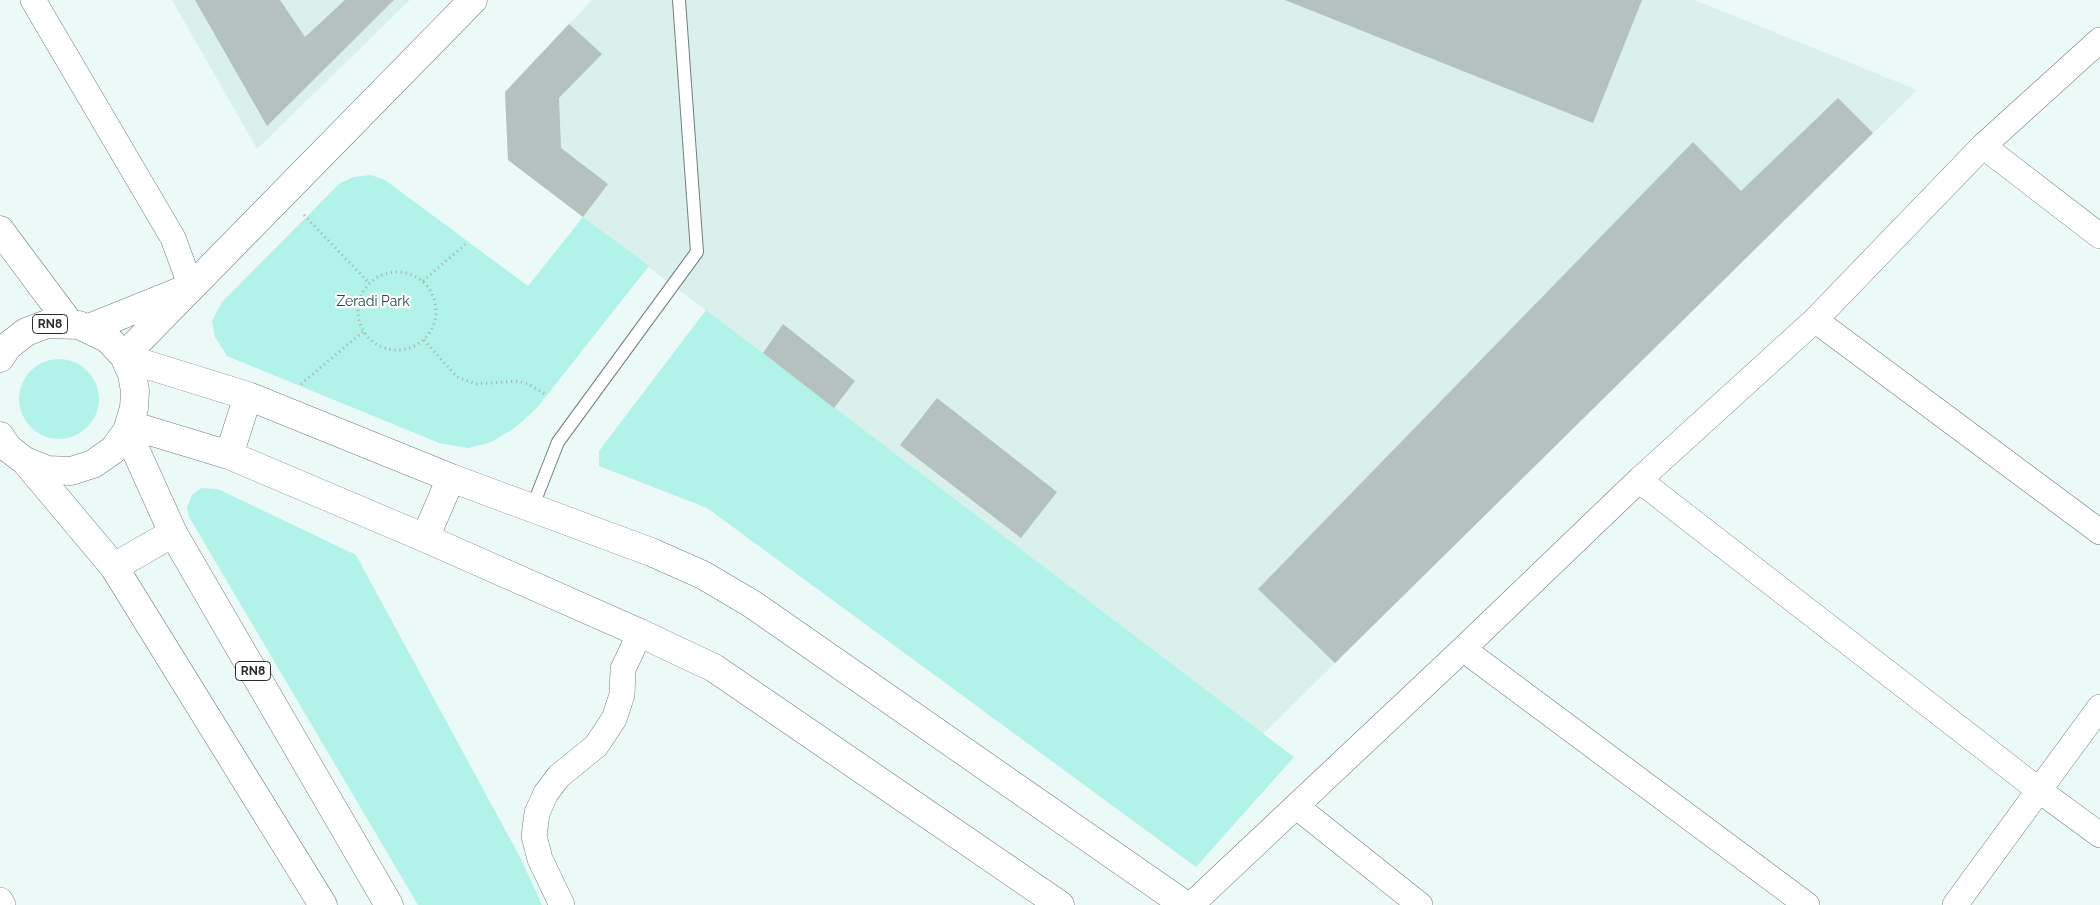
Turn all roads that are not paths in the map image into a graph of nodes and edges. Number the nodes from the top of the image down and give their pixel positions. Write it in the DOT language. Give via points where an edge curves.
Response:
graph roads {
  1 [pos="33,0"];
  2 [pos="473,0"];
  3 [pos="679,0"];
  4 [pos="2100,40"];
  5 [pos="1982,146"];
  6 [pos="2,235"];
  7 [pos="2100,236"];
  8 [pos="191,287"];
  9 [pos="1815,320"];
  10 [pos="79,326"];
  11 [pos="124,357"];
  12 [pos="0,358"];
  13 [pos="248,396"];
  14 [pos="128,428"];
  15 [pos="0,436"];
  16 [pos="229,455"];
  17 [pos="26,461"];
  18 [pos="451,478"];
  19 [pos="1639,480"];
  20 [pos="532,508"];
  21 [pos="2100,532"];
  22 [pos="173,533"];
  23 [pos="425,538"];
  24 [pos="114,567"];
  25 [pos="640,633"];
  26 [pos="1464,650"];
  27 [pos="2100,707"];
  28 [pos="2040,791"];
  29 [pos="1296,807"];
  30 [pos="2100,835"];
  31 [pos="0,900"];
  32 [pos="3,905"];
  33 [pos="323,905"];
  34 [pos="389,905"];
  35 [pos="562,905"];
  36 [pos="1060,905"];
  37 [pos="1185,905"];
  38 [pos="1191,905"];
  39 [pos="1420,905"];
  40 [pos="1807,905"];
  41 [pos="1954,905"];
  1 -- 8 [label="street" via="173,238"];
  2 -- 8 [label="main road"];
  3 -- 20 [label="lane" via="697,252 558,442"];
  4 -- 5 [label="street"];
  5 -- 7 [label="street"];
  5 -- 9 [label="street"];
  6 -- 10 [label="main road, RN8"];
  8 -- 10 [label="main road"];
  8 -- 11 [label="main road"];
  9 -- 19 [label="street"];
  9 -- 21 [label="street"];
  10 -- 11 [label="main road, RN8" via="108,339"];
  10 -- 12 [label="main road, RN8" via="47,324 26,332 8,346"];
  11 -- 13 [label="main road"];
  11 -- 14 [label="main road, RN8" via="135,391"];
  13 -- 16 [label="main road"];
  13 -- 18 [label="main road"];
  14 -- 16 [label="main road"];
  14 -- 17 [label="main road, RN8" via="113,450 93,464 71,471 47,470"];
  14 -- 22 [label="main road, RN8"];
  15 -- 17 [label="main road, RN8" via="8,448"];
  16 -- 23 [label="main road"];
  17 -- 24 [label="main road, RN8"];
  18 -- 20 [label="main road"];
  18 -- 23 [label="main road"];
  19 -- 26 [label="street"];
  19 -- 28 [label="street"];
  20 -- 37 [label="main road" via="651,552 703,575 752,604"];
  22 -- 24 [label="main road"];
  22 -- 34 [label="main road, RN8"];
  23 -- 25 [label="main road"];
  24 -- 33 [label="main road, RN8"];
  25 -- 35 [label="street" via="624,670 622,695 614,719 596,746 559,776 537,813 534,836 540,859"];
  25 -- 36 [label="main road" via="714,668"];
  26 -- 29 [label="street"];
  26 -- 40 [label="street"];
  27 -- 28 [label="street"];
  28 -- 30 [label="street"];
  28 -- 41 [label="street"];
  29 -- 38 [label="street"];
  29 -- 39 [label="street"];
  31 -- 32 [label="street"];
}
